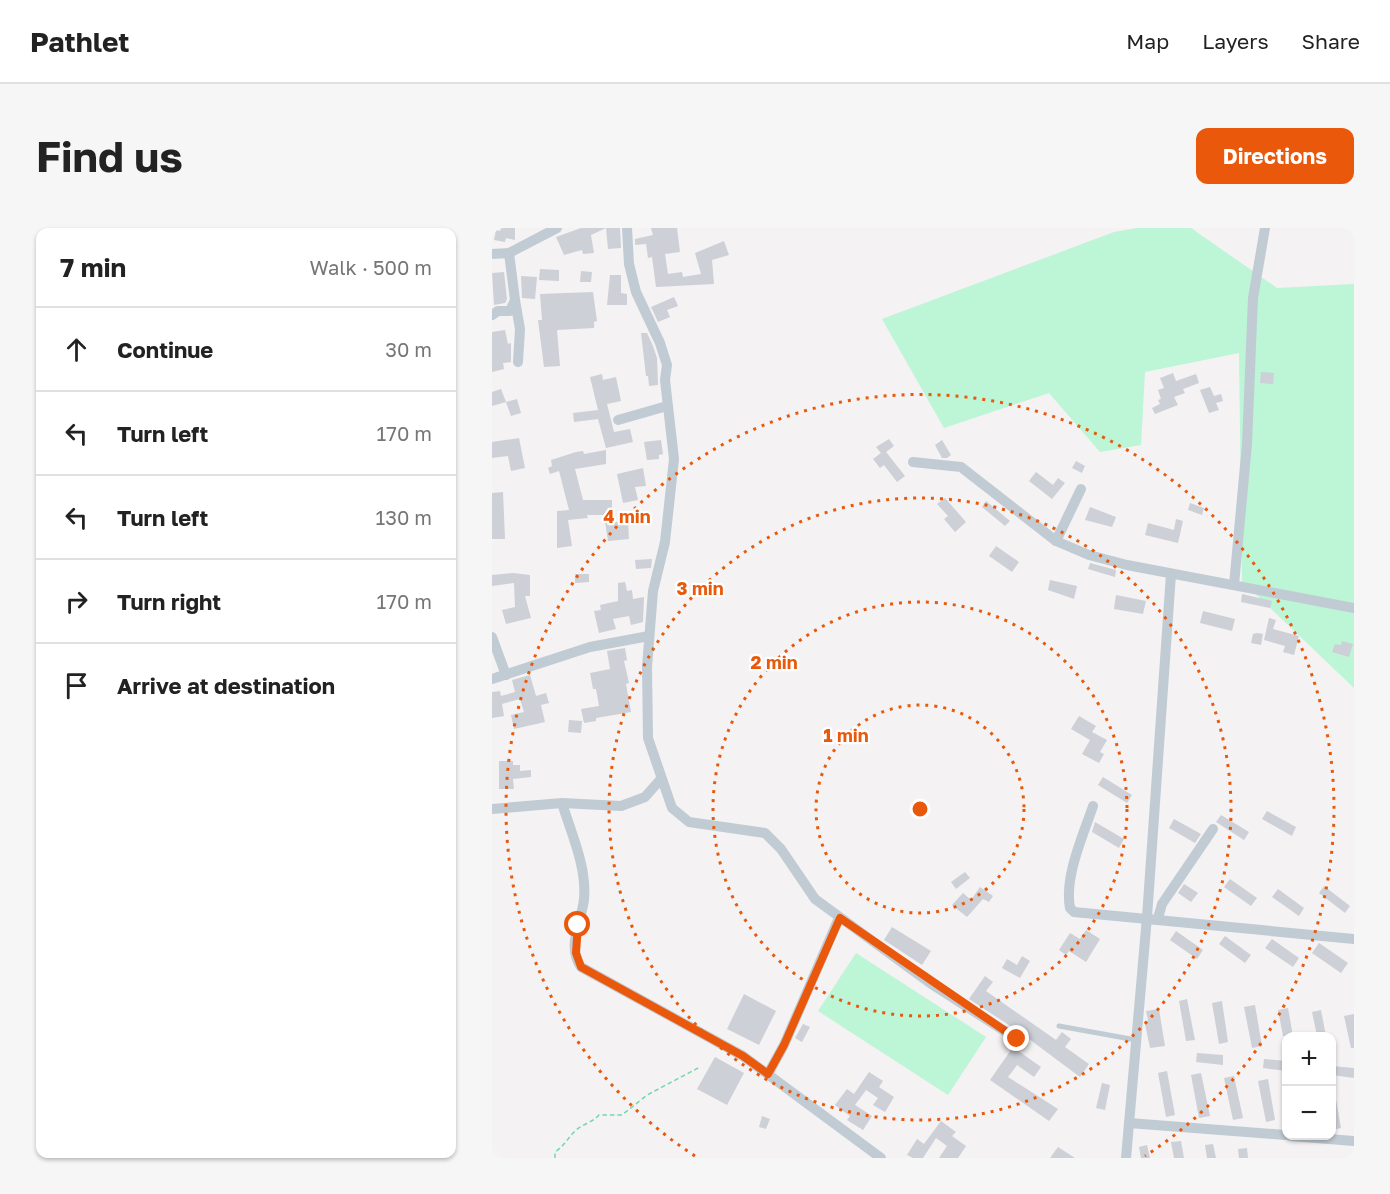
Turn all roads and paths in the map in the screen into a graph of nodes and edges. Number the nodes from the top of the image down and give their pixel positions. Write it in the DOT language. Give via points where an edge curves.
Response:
graph roads {
  1 [pos="557,228"];
  2 [pos="627,228"];
  3 [pos="1265,228"];
  4 [pos="509,253"];
  5 [pos="492,254"];
  6 [pos="515,300"];
  7 [pos="492,315"];
  8 [pos="518,362"];
  9 [pos="667,406"];
  10 [pos="618,420"];
  11 [pos="913,462"];
  12 [pos="1081,489"];
  13 [pos="1056,541"];
  14 [pos="1171,574"];
  15 [pos="1234,585"];
  16 [pos="1354,608"];
  17 [pos="649,636"];
  18 [pos="492,637"];
  19 [pos="506,675"];
  20 [pos="492,679"];
  21 [pos="660,780"];
  22 [pos="562,803"];
  23 [pos="1093,806"];
  24 [pos="492,809"];
  25 [pos="1213,829"];
  26 [pos="840,918"];
  27 [pos="1152,918"];
  28 [pos="1354,939"];
  29 [pos="1059,1026"];
  30 [pos="1017,1039"];
  31 [pos="1136,1040"];
  32 [pos="700,1067"];
  33 [pos="768,1074"];
  34 [pos="1129,1123"];
  35 [pos="1282,1135"];
  36 [pos="1336,1139"];
  37 [pos="1354,1141"];
  38 [pos="555,1158"];
  39 [pos="881,1158"];
  40 [pos="1126,1158"];
  1 -- 4 [label="street"];
  2 -- 9 [label="street" via="629,264 636,292 667,365"];
  3 -- 15 [label="street" via="1253,298 1247,444"];
  4 -- 5 [label="street"];
  4 -- 6 [label="street"];
  6 -- 7 [label="street" via="510,310"];
  6 -- 8 [label="street" via="520,329"];
  9 -- 10 [label="street"];
  9 -- 17 [label="street" via="674,459"];
  11 -- 13 [label="street" via="961,467"];
  12 -- 13 [label="street"];
  13 -- 14 [label="street" via="1103,560"];
  14 -- 15 [label="street"];
  14 -- 27 [label="street"];
  15 -- 16 [label="street"];
  17 -- 19 [label="street" via="590,647"];
  17 -- 21 [label="street" via="648,738"];
  18 -- 19 [label="street"];
  19 -- 20 [label="street"];
  21 -- 22 [label="street" via="645,797 626,806"];
  21 -- 26 [label="street" via="672,808 689,822 765,833 781,849 815,899"];
  22 -- 24 [label="street"];
  22 -- 33 [label="street" via="576,844 584,890 575,938 581,967 743,1056"];
  23 -- 27 [label="street" via="1075,864 1070,908"];
  25 -- 27 [label="street"];
  26 -- 30 [label="street"];
  26 -- 33 [label="street"];
  27 -- 28 [label="street"];
  27 -- 31 [label="street"];
  29 -- 31 [label="lane"];
  31 -- 34 [label="street"];
  32 -- 38 [label="path" via="647,1095 622,1115 599,1115 575,1131 555,1152"];
  33 -- 39 [label="street"];
  34 -- 35 [label="street"];
  34 -- 40 [label="street"];
  36 -- 37 [label="street"];
}
